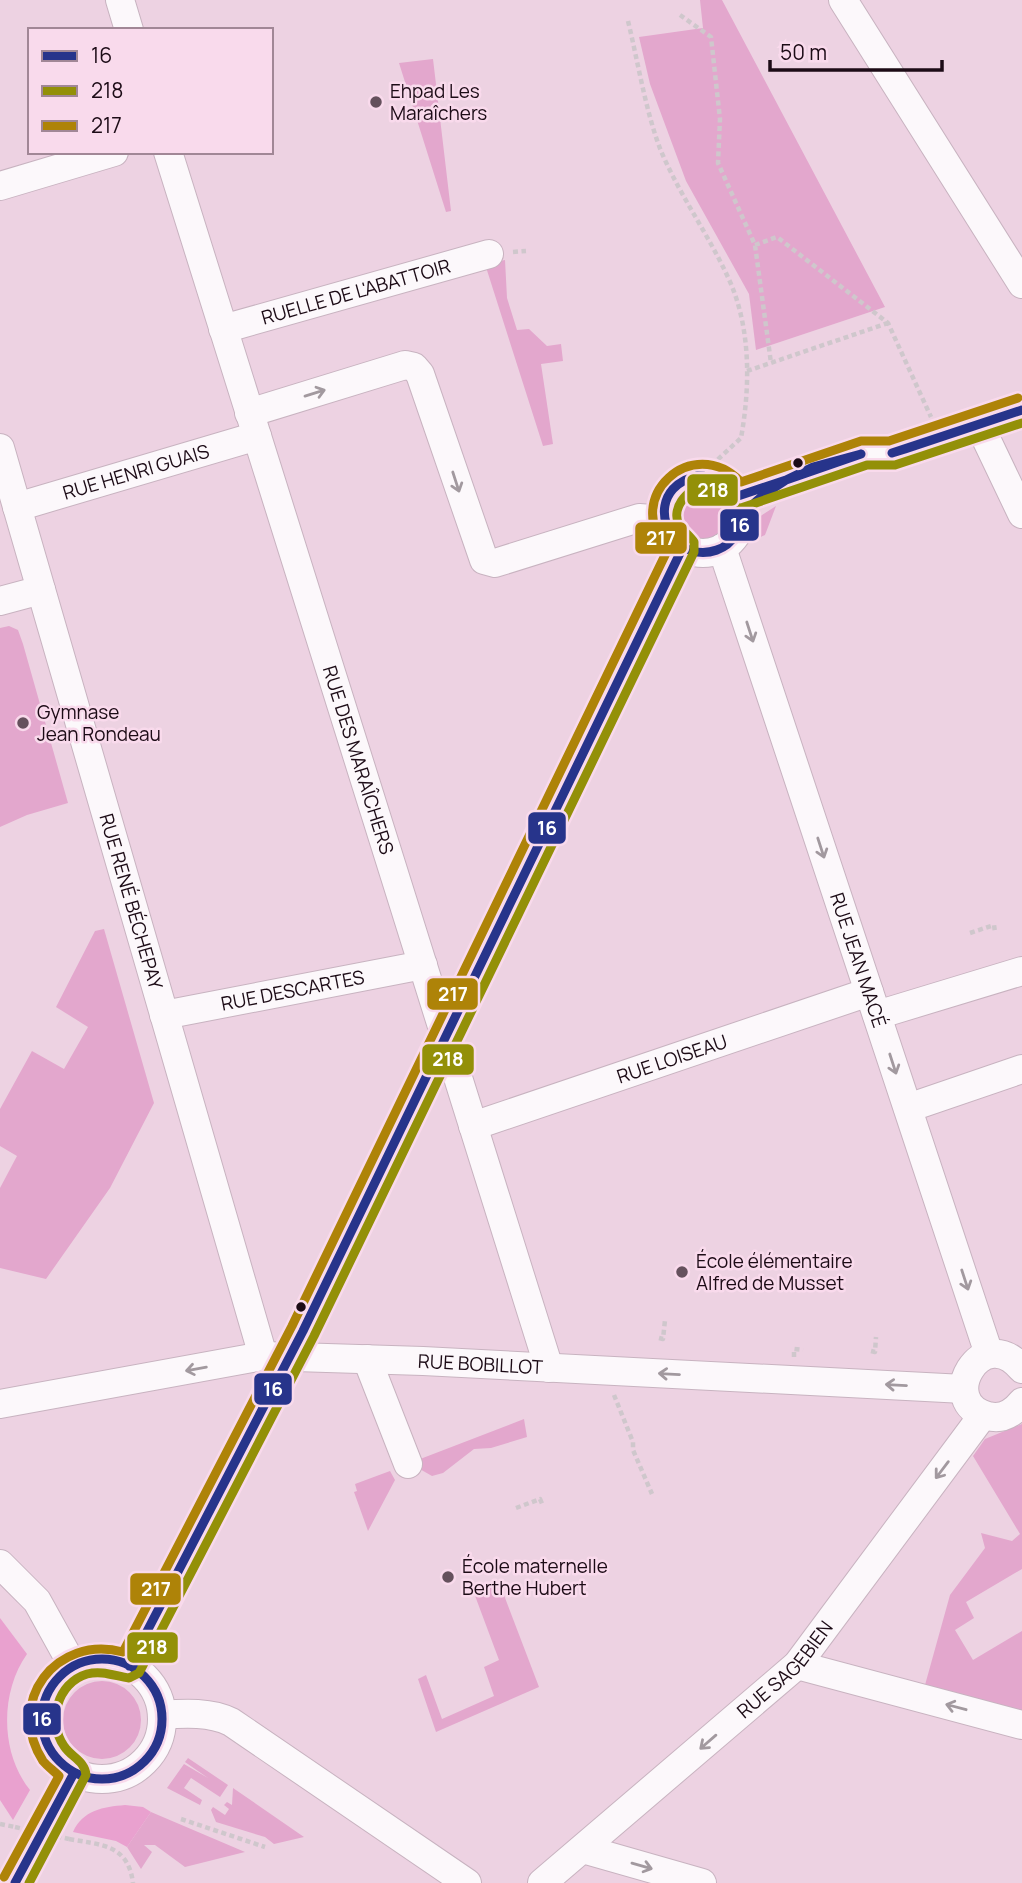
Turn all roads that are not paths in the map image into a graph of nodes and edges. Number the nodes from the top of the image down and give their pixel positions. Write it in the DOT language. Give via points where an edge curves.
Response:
graph roads {
  1 [pos="120,0"];
  2 [pos="843,0"];
  3 [pos="128,28"];
  4 [pos="107,154"];
  5 [pos="169,154"];
  6 [pos="0,186"];
  7 [pos="489,254"];
  8 [pos="1022,284"];
  9 [pos="223,329"];
  10 [pos="1022,410"];
  11 [pos="253,424"];
  12 [pos="979,424"];
  13 [pos="0,449"];
  14 [pos="740,505"];
  15 [pos="17,506"];
  16 [pos="1022,514"];
  17 [pos="652,519"];
  18 [pos="683,547"];
  19 [pos="725,557"];
  20 [pos="41,590"];
  21 [pos="0,601"];
  22 [pos="423,965"];
  23 [pos="1022,971"];
  24 [pos="873,1003"];
  25 [pos="164,1015"];
  26 [pos="445,1038"];
  27 [pos="1022,1069"];
  28 [pos="908,1108"];
  29 [pos="473,1126"];
  30 [pos="277,1357"];
  31 [pos="1012,1357"];
  32 [pos="367,1359"];
  33 [pos="549,1368"];
  34 [pos="964,1389"];
  35 [pos="1022,1402"];
  36 [pos="0,1404"];
  37 [pos="983,1415"];
  38 [pos="408,1464"];
  39 [pos="0,1564"];
  40 [pos="797,1665"];
  41 [pos="129,1666"];
  42 [pos="73,1667"];
  43 [pos="162,1715"];
  44 [pos="1022,1725"];
  45 [pos="74,1773"];
  46 [pos="57,1832"];
  47 [pos="583,1849"];
  48 [pos="467,1883"];
  49 [pos="542,1883"];
  50 [pos="702,1883"];
  1 -- 3 [label="street"];
  2 -- 8 [label="street"];
  4 -- 6 [label="street"];
  5 -- 9 [label="street, RUE DES MARAÎCHERS"];
  7 -- 9 [label="street, RUELLE DE L'ABATTOIR"];
  9 -- 11 [label="street, RUE DES MARAÎCHERS"];
  10 -- 12 [label="street"];
  11 -- 15 [label="street, RUE HENRI GUAIS"];
  11 -- 17 [label="street, RUE HENRI GUAIS, one-way" via="410,365 420,374 484,560 495,563"];
  11 -- 22 [label="street, RUE DES MARAÎCHERS"];
  12 -- 14 [label="street" via="891,453 865,453 789,478"];
  12 -- 16 [label="street"];
  13 -- 15 [label="street, RUE RENÉ BÉCHEPAY"];
  14 -- 17 [label="street" via="724,480 702,474 681,481"];
  14 -- 19 [label="street" via="738,532"];
  15 -- 20 [label="street, RUE RENÉ BÉCHEPAY"];
  17 -- 18 [label="street"];
  18 -- 19 [label="street"];
  18 -- 26 [label="street"];
  19 -- 24 [label="street, RUE JEAN MACÉ, one-way"];
  20 -- 21 [label="street"];
  20 -- 25 [label="street, RUE RENÉ BÉCHEPAY"];
  22 -- 25 [label="street, RUE DESCARTES"];
  22 -- 26 [label="street, RUE DES MARAÎCHERS"];
  23 -- 24 [label="street, RUE LOISEAU"];
  24 -- 28 [label="street, RUE JEAN MACÉ, one-way"];
  24 -- 29 [label="street, RUE LOISEAU"];
  25 -- 30 [label="street, RUE RENÉ BÉCHEPAY"];
  26 -- 29 [label="street, RUE DES MARAÎCHERS"];
  26 -- 30 [label="street"];
  27 -- 28 [label="street"];
  28 -- 31 [label="street, RUE JEAN MACÉ, one-way"];
  29 -- 33 [label="street, RUE DES MARAÎCHERS"];
  30 -- 32 [label="street, RUE BOBILLOT"];
  30 -- 36 [label="street, RUE BOBILLOT, one-way"];
  30 -- 41 [label="street"];
  31 -- 34 [label="street" via="979,1358 965,1375"];
  32 -- 33 [label="street, RUE BOBILLOT"];
  32 -- 38 [label="street"];
  34 -- 33 [label="street, RUE BOBILLOT, one-way"];
  34 -- 37 [label="street" via="971,1405"];
  35 -- 37 [label="street" via="1005,1416"];
  37 -- 40 [label="street, RUE SAGEBIEN, one-way"];
  39 -- 42 [label="street" via="37,1601"];
  44 -- 40 [label="street, one-way"];
  40 -- 47 [label="street, RUE SAGEBIEN, one-way"];
  41 -- 42 [label="street" via="100,1659"];
  41 -- 43 [label="street" via="153,1688"];
  42 -- 45 [label="street" via="49,1690 41,1721 51,1752"];
  43 -- 45 [label="street" via="156,1746 133,1771 105,1779"];
  43 -- 48 [label="street" via="219,1716 231,1722"];
  45 -- 46 [label="street"];
  47 -- 49 [label="street, RUE SAGEBIEN"];
  47 -- 50 [label="street, one-way"];
}
